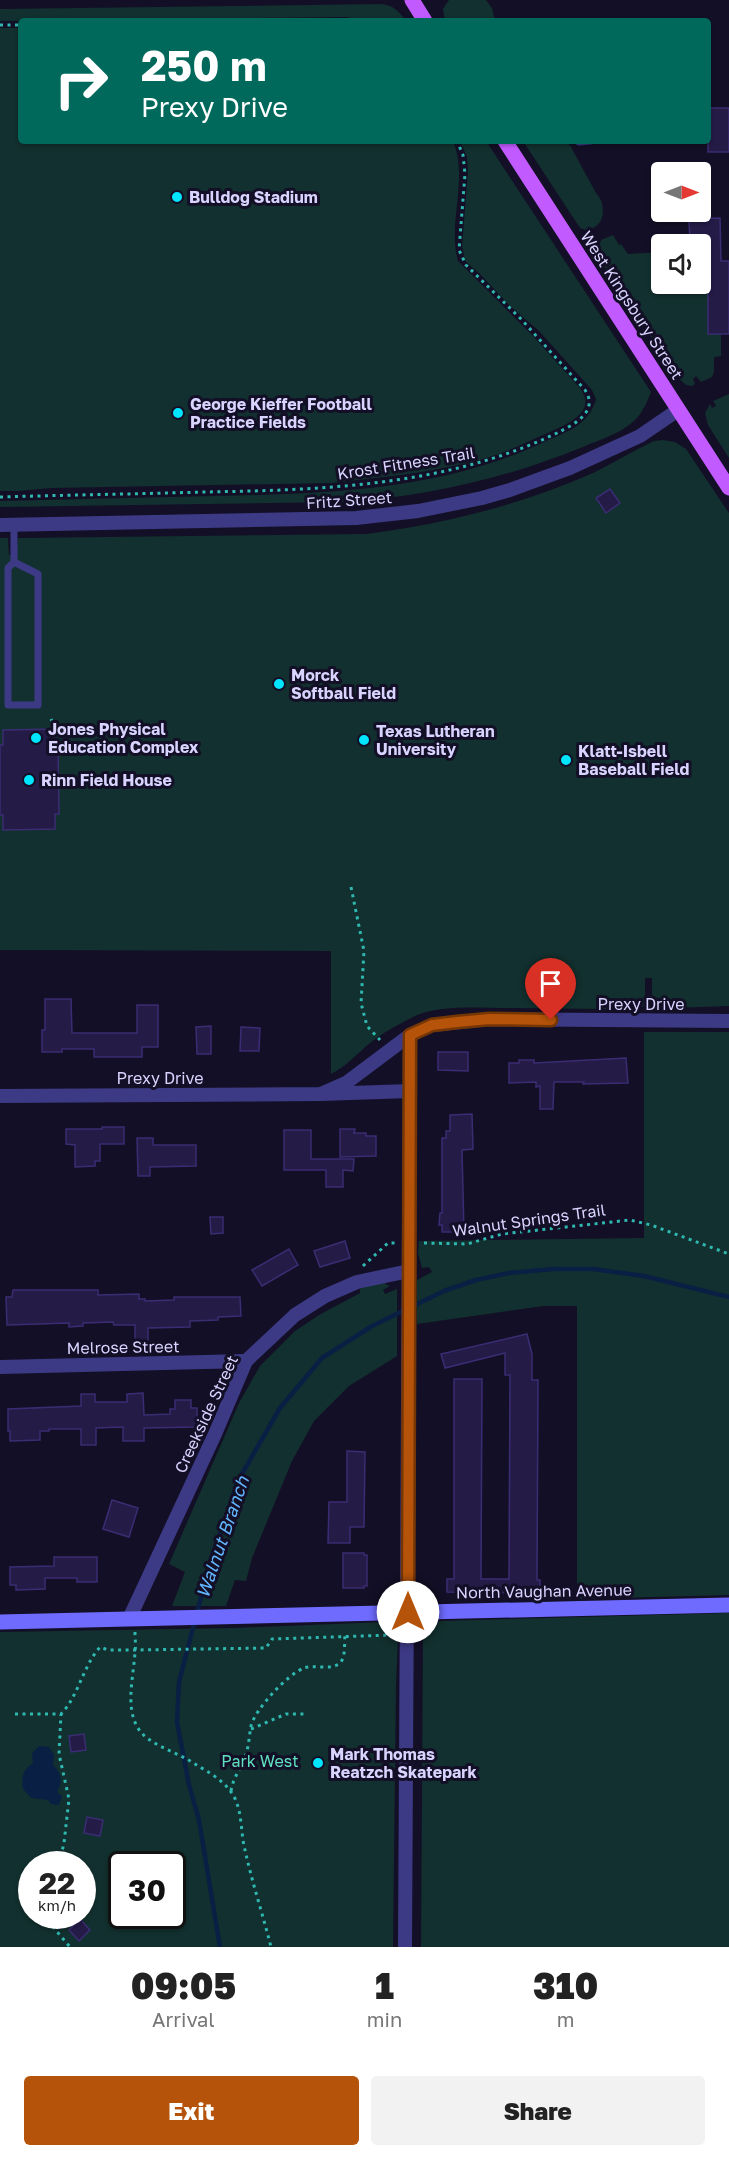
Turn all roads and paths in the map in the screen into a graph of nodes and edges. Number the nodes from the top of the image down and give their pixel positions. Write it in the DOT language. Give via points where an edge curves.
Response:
graph roads {
  1 [pos="412,0"];
  2 [pos="423,18"];
  3 [pos="0,25"];
  4 [pos="18,25"];
  5 [pos="458,144"];
  6 [pos="507,144"];
  7 [pos="678,410"];
  8 [pos="729,488"];
  9 [pos="0,496"];
  10 [pos="7,525"];
  11 [pos="15,562"];
  12 [pos="51,719"];
  13 [pos="56,745"];
  14 [pos="351,887"];
  15 [pos="729,1021"];
  16 [pos="410,1035"];
  17 [pos="389,1050"];
  18 [pos="410,1091"];
  19 [pos="321,1094"];
  20 [pos="0,1096"];
  21 [pos="409,1243"];
  22 [pos="729,1254"];
  23 [pos="409,1271"];
  24 [pos="357,1282"];
  25 [pos="246,1361"];
  26 [pos="0,1367"];
  27 [pos="729,1605"];
  28 [pos="408,1612"];
  29 [pos="138,1619"];
  30 [pos="0,1622"];
  31 [pos="408,1634"];
  32 [pos="345,1636"];
  33 [pos="135,1650"];
  34 [pos="15,1714"];
  35 [pos="60,1714"];
  36 [pos="305,1714"];
  37 [pos="251,1729"];
  38 [pos="231,1792"];
  39 [pos="62,1851"];
  40 [pos="55,1929"];
  41 [pos="70,1947"];
  42 [pos="271,1947"];
  43 [pos="405,1947"];
  1 -- 2 [label="main road"];
  3 -- 4 [label="path"];
  5 -- 9 [label="path, Krost Fitness Trail" via="465,174 459,250 466,265 585,390 590,403 581,419 540,441 483,462 367,484 301,490"];
  6 -- 7 [label="main road, West Kingsbury Street"];
  7 -- 8 [label="main road, West Kingsbury Street"];
  7 -- 10 [label="street, Fritz Street" via="640,436 570,468 482,498 418,511 356,518"];
  10 -- 11 [label="lane"];
  11 -- 11 [label="lane" via="8,568 8,705 38,705 38,574"];
  12 -- 13 [label="path"];
  14 -- 17 [label="path" via="364,951 361,1003 367,1026"];
  15 -- 16 [label="street, Prexy Drive" via="489,1019 432,1025"];
  16 -- 17 [label="street, Prexy Drive"];
  16 -- 18 [label="street"];
  17 -- 19 [label="street, Prexy Drive" via="346,1083"];
  18 -- 19 [label="street, Prexy Drive"];
  18 -- 21 [label="street"];
  19 -- 20 [label="street, Prexy Drive"];
  21 -- 22 [label="path, Walnut Springs Trail" via="467,1244 502,1234 630,1220"];
  21 -- 23 [label="street"];
  21 -- 24 [label="path, Walnut Springs Trail" via="388,1243 364,1265"];
  23 -- 24 [label="street, Creekside Street"];
  23 -- 28 [label="street"];
  24 -- 25 [label="street, Creekside Street" via="301,1311"];
  25 -- 26 [label="street, Melrose Street"];
  25 -- 29 [label="street, Creekside Street"];
  27 -- 28 [label="street, North Vaughan Avenue"];
  28 -- 29 [label="street, North Vaughan Avenue"];
  28 -- 31 [label="street"];
  29 -- 30 [label="street, North Vaughan Avenue"];
  29 -- 33 [label="path"];
  31 -- 32 [label="path"];
  31 -- 43 [label="street"];
  32 -- 33 [label="path" via="272,1639 266,1647"];
  32 -- 37 [label="path" via="339,1664 303,1668 281,1684 256,1714"];
  33 -- 35 [label="path" via="100,1647"];
  33 -- 38 [label="path" via="131,1695 138,1728 145,1737 205,1770"];
  34 -- 35 [label="path"];
  35 -- 39 [label="path" via="59,1754 69,1799"];
  36 -- 37 [label="path" via="286,1714"];
  37 -- 38 [label="path" via="245,1759"];
  38 -- 42 [label="path" via="239,1807 244,1848"];
  40 -- 41 [label="path"];
}
